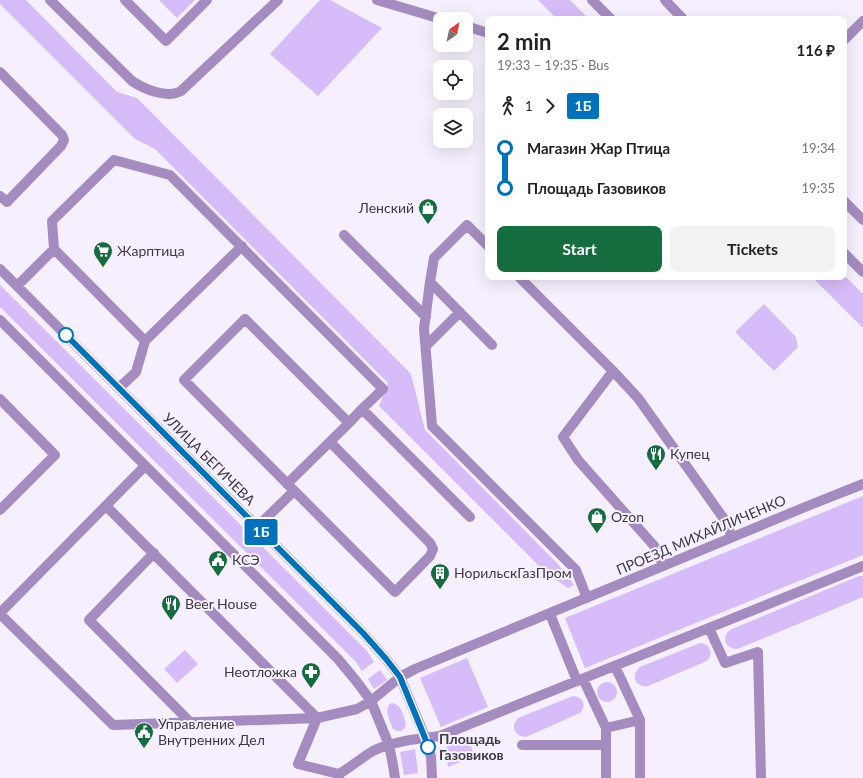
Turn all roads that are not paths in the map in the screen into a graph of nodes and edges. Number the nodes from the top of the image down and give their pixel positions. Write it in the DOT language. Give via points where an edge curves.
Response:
graph roads {
  1 [pos="50,0"];
  2 [pos="125,0"];
  3 [pos="207,0"];
  4 [pos="278,0"];
  5 [pos="377,0"];
  6 [pos="592,0"];
  7 [pos="664,0"];
  8 [pos="608,16"];
  9 [pos="680,16"];
  10 [pos="433,17"];
  11 [pos="863,21"];
  12 [pos="473,28"];
  13 [pos="485,32"];
  14 [pos="847,37"];
  15 [pos="0,72"];
  16 [pos="0,196"];
  17 [pos="847,204"];
  18 [pos="863,220"];
  19 [pos="344,235"];
  20 [pos="485,243"];
  21 [pos="242,246"];
  22 [pos="54,249"];
  23 [pos="847,256"];
  24 [pos="0,269"];
  25 [pos="863,272"];
  26 [pos="522,280"];
  27 [pos="430,282"];
  28 [pos="17,286"];
  29 [pos="460,312"];
  30 [pos="426,317"];
  31 [pos="0,320"];
  32 [pos="145,341"];
  33 [pos="492,345"];
  34 [pos="426,346"];
  35 [pos="613,371"];
  36 [pos="119,388"];
  37 [pos="0,399"];
  38 [pos="362,409"];
  39 [pos="349,423"];
  40 [pos="330,442"];
  41 [pos="145,466"];
  42 [pos="863,484"];
  43 [pos="291,487"];
  44 [pos="106,506"];
  45 [pos="0,510"];
  46 [pos="470,517"];
  47 [pos="257,527"];
  48 [pos="732,537"];
  49 [pos="154,553"];
  50 [pos="662,566"];
  51 [pos="863,566"];
  52 [pos="587,598"];
  53 [pos="0,613"];
  54 [pos="550,614"];
  55 [pos="709,628"];
  56 [pos="615,666"];
  57 [pos="400,677"];
  58 [pos="580,680"];
  59 [pos="371,701"];
  60 [pos="317,718"];
  61 [pos="640,720"];
  62 [pos="190,722"];
  63 [pos="606,728"];
  64 [pos="425,738"];
  65 [pos="389,745"];
  66 [pos="522,745"];
  67 [pos="605,745"];
  68 [pos="340,776"];
  69 [pos="395,778"];
  70 [pos="432,778"];
  71 [pos="606,778"];
  72 [pos="640,778"];
  73 [pos="760,778"];
  1 -- 4 [label="street" via="139,86 171,94 181,91"];
  2 -- 3 [label="street" via="166,41"];
  5 -- 10 [label="street"];
  6 -- 8 [label="street"];
  7 -- 9 [label="street"];
  11 -- 14 [label="street"];
  12 -- 13 [label="street"];
  15 -- 16 [label="street" via="64,140 7,202"];
  17 -- 18 [label="street"];
  19 -- 30 [label="street"];
  20 -- 27 [label="street" via="467,225 434,258"];
  21 -- 22 [label="street" via="170,175 114,160 52,221"];
  21 -- 32 [label="street"];
  21 -- 38 [label="street" via="383,389"];
  22 -- 28 [label="street"];
  22 -- 32 [label="street"];
  23 -- 25 [label="street"];
  24 -- 28 [label="street, УЛИЦА БЕГИЧЕВА"];
  26 -- 35 [label="street"];
  27 -- 29 [label="street"];
  27 -- 30 [label="street"];
  28 -- 36 [label="street, УЛИЦА БЕГИЧЕВА"];
  29 -- 33 [label="street"];
  29 -- 34 [label="street"];
  30 -- 34 [label="street"];
  31 -- 41 [label="street"];
  32 -- 36 [label="street" via="136,372"];
  34 -- 52 [label="street" via="432,426 576,570"];
  35 -- 48 [label="street" via="638,398 724,519"];
  35 -- 50 [label="street" via="563,437 578,460 656,548"];
  36 -- 47 [label="street, УЛИЦА БЕГИЧЕВА"];
  37 -- 45 [label="street" via="54,455"];
  38 -- 39 [label="street"];
  38 -- 46 [label="street"];
  39 -- 40 [label="street"];
  39 -- 43 [label="street" via="245,319 189,374 184,380"];
  40 -- 43 [label="street"];
  40 -- 43 [label="street" via="430,543 433,549 430,556 395,592"];
  41 -- 44 [label="street"];
  41 -- 59 [label="street" via="338,659"];
  42 -- 48 [label="street, ПРОЕЗД МИХАЙЛИЧЕНКО"];
  43 -- 47 [label="street"];
  44 -- 49 [label="street"];
  44 -- 53 [label="street"];
  47 -- 57 [label="street, УЛИЦА БЕГИЧЕВА" via="363,633"];
  48 -- 50 [label="street, ПРОЕЗД МИХАЙЛИЧЕНКО"];
  49 -- 60 [label="street"];
  49 -- 62 [label="street" via="89,620"];
  50 -- 52 [label="street, ПРОЕЗД МИХАЙЛИЧЕНКО"];
  51 -- 55 [label="street"];
  52 -- 54 [label="street, ПРОЕЗД МИХАЙЛИЧЕНКО"];
  53 -- 62 [label="street, ПРОЕЗД МИХАЙЛИЧЕНКО" via="113,725"];
  54 -- 57 [label="street, ПРОЕЗД МИХАЙЛИЧЕНКО"];
  54 -- 58 [label="street"];
  55 -- 56 [label="street"];
  55 -- 73 [label="street" via="725,663 758,652"];
  56 -- 58 [label="street"];
  56 -- 61 [label="street"];
  57 -- 59 [label="street, ПРОЕЗД МИХАЙЛИЧЕНКО"];
  57 -- 64 [label="street, УЛИЦА БЕГИЧЕВА"];
  58 -- 63 [label="street"];
  58 -- 64 [label="street" via="440,736"];
  59 -- 60 [label="street, ПРОЕЗД МИХАЙЛИЧЕНКО" via="357,709"];
  59 -- 65 [label="street"];
  60 -- 62 [label="street, ПРОЕЗД МИХАЙЛИЧЕНКО"];
  60 -- 68 [label="street" via="298,764"];
  61 -- 63 [label="street"];
  61 -- 72 [label="street"];
  63 -- 67 [label="street"];
  64 -- 65 [label="street"];
  64 -- 70 [label="street, УЛИЦА БЕГИЧЕВА" via="431,757"];
  65 -- 68 [label="street" via="374,751"];
  65 -- 69 [label="street"];
  66 -- 67 [label="street"];
  67 -- 71 [label="street"];
}
